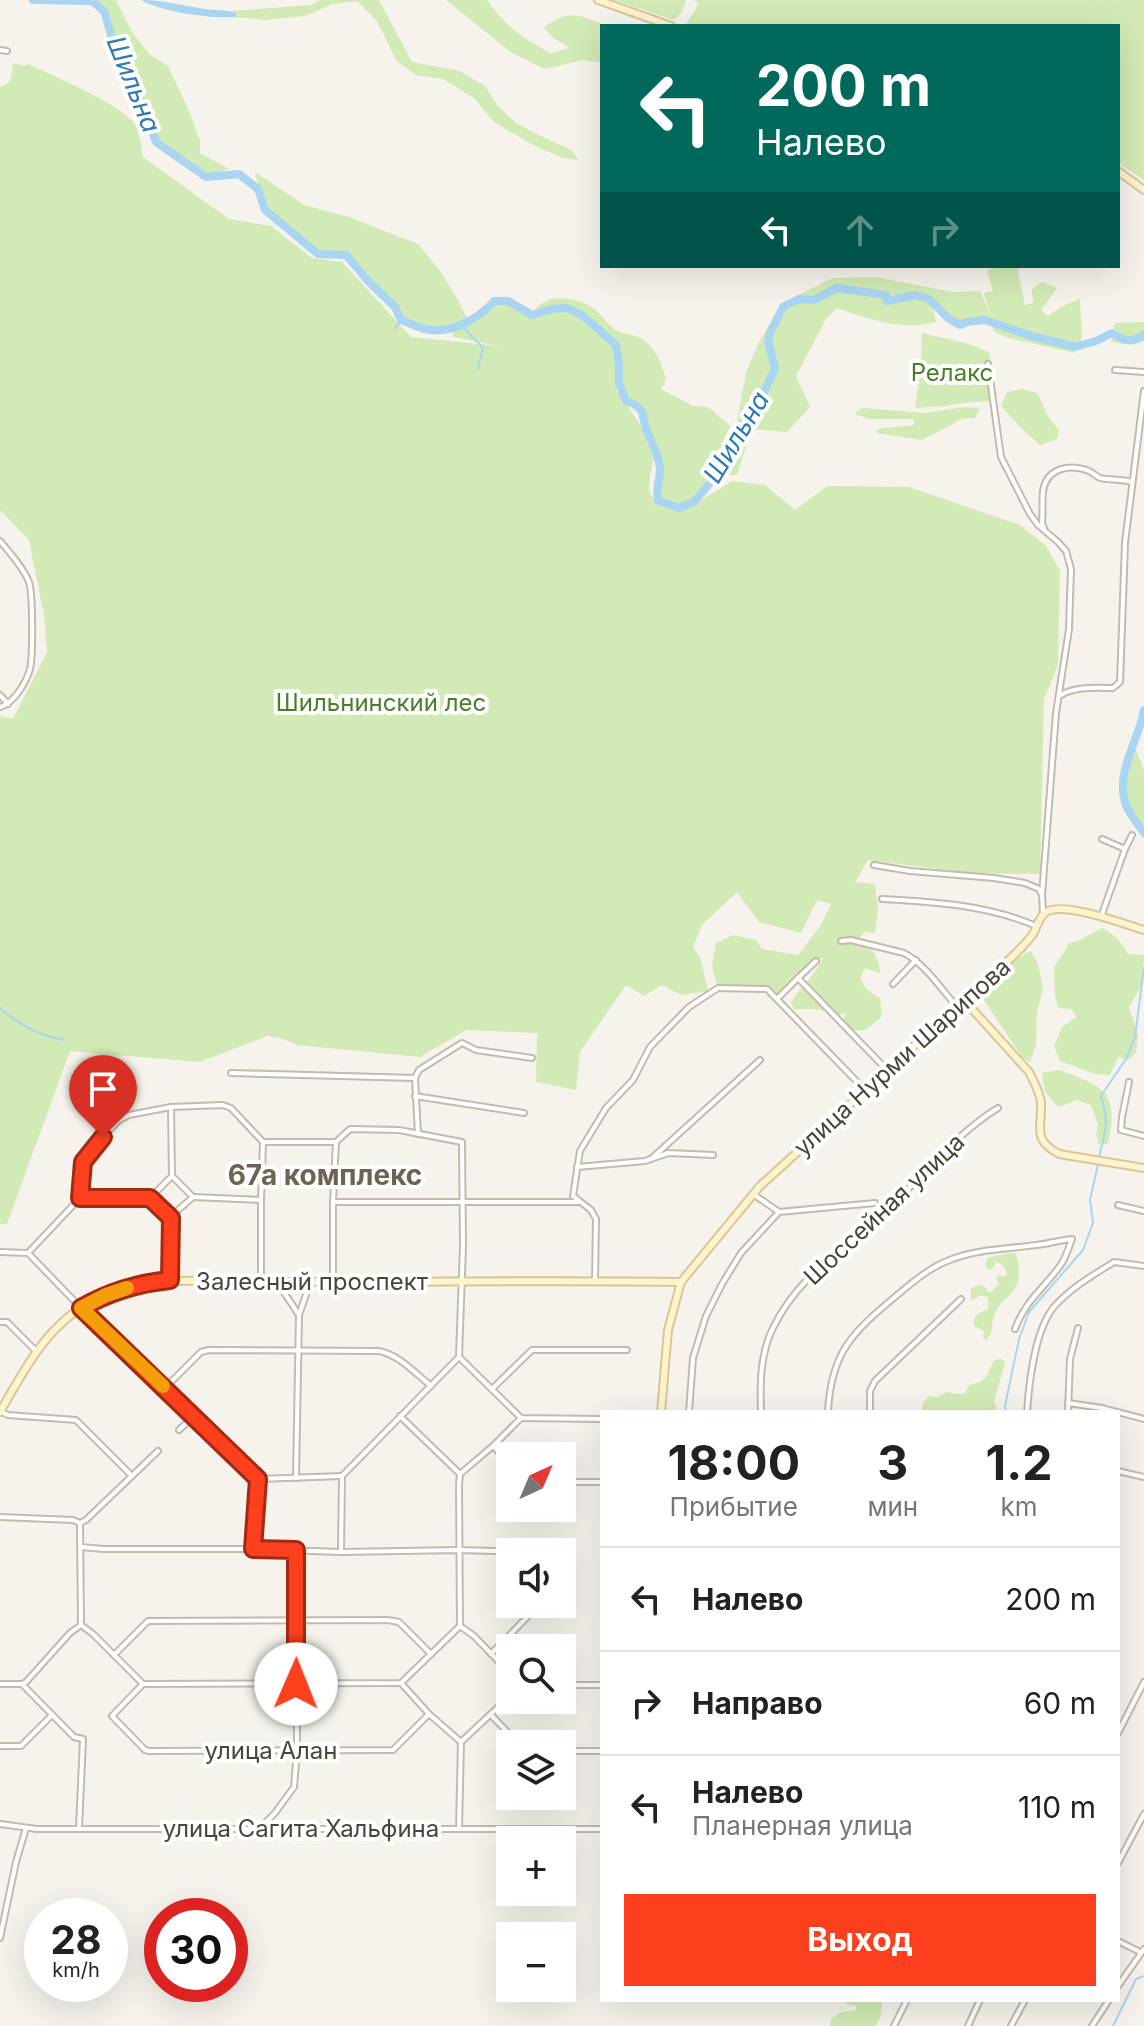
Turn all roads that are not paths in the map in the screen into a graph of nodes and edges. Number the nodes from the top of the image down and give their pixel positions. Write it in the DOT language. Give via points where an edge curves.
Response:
graph roads {
  1 [pos="598,0"];
  2 [pos="665,24"];
  3 [pos="0,50"];
  4 [pos="7,51"];
  5 [pos="1120,172"];
  6 [pos="1144,190"];
  7 [pos="988,364"];
  8 [pos="1115,370"];
  9 [pos="1144,372"];
  10 [pos="1144,391"];
  11 [pos="1132,482"];
  12 [pos="1045,531"];
  13 [pos="0,541"];
  14 [pos="7,550"];
  15 [pos="0,556"];
  16 [pos="0,695"];
  17 [pos="1059,696"];
  18 [pos="8,704"];
  19 [pos="0,707"];
  20 [pos="1132,835"];
  21 [pos="1102,839"];
  22 [pos="1125,849"];
  23 [pos="874,865"];
  24 [pos="1042,895"];
  25 [pos="882,899"];
  26 [pos="1043,914"];
  27 [pos="1101,917"];
  28 [pos="1036,926"];
  29 [pos="1144,930"];
  30 [pos="841,941"];
  31 [pos="916,960"];
  32 [pos="816,961"];
  33 [pos="798,978"];
  34 [pos="893,984"];
  35 [pos="777,999"];
  36 [pos="964,1000"];
  37 [pos="957,1007"];
  38 [pos="532,1058"];
  39 [pos="760,1060"];
  40 [pos="887,1070"];
  41 [pos="231,1073"];
  42 [pos="415,1078"];
  43 [pos="1129,1082"];
  44 [pos="865,1090"];
  45 [pos="415,1096"];
  46 [pos="171,1107"];
  47 [pos="998,1108"];
  48 [pos="524,1113"];
  49 [pos="418,1134"];
  50 [pos="1144,1136"];
  51 [pos="672,1141"];
  52 [pos="263,1142"];
  53 [pos="336,1142"];
  54 [pos="668,1153"];
  55 [pos="713,1155"];
  56 [pos="651,1159"];
  57 [pos="577,1167"];
  58 [pos="1144,1168"];
  59 [pos="172,1176"];
  60 [pos="753,1194"];
  61 [pos="193,1197"];
  62 [pos="80,1198"];
  63 [pos="150,1198"];
  64 [pos="261,1200"];
  65 [pos="462,1201"];
  66 [pos="333,1202"];
  67 [pos="579,1202"];
  68 [pos="875,1203"];
  69 [pos="1118,1205"];
  70 [pos="177,1211"];
  71 [pos="1144,1211"];
  72 [pos="779,1212"];
  73 [pos="0,1252"];
  74 [pos="28,1253"];
  75 [pos="1144,1266"];
  76 [pos="170,1280"];
  77 [pos="462,1281"];
  78 [pos="595,1281"];
  79 [pos="261,1282"];
  80 [pos="277,1282"];
  81 [pos="310,1282"];
  82 [pos="333,1282"];
  83 [pos="681,1282"];
  84 [pos="961,1299"];
  85 [pos="81,1308"];
  86 [pos="299,1315"];
  87 [pos="0,1322"];
  88 [pos="1078,1328"];
  89 [pos="1015,1329"];
  90 [pos="627,1350"];
  91 [pos="36,1351"];
  92 [pos="299,1351"];
  93 [pos="459,1357"];
  94 [pos="431,1386"];
  95 [pos="165,1388"];
  96 [pos="492,1389"];
  97 [pos="1068,1403"];
  98 [pos="661,1410"];
  99 [pos="689,1410"];
  100 [pos="761,1410"];
  101 [pos="828,1410"];
  102 [pos="870,1410"];
  103 [pos="1027,1410"];
  104 [pos="1068,1410"];
  105 [pos="1110,1410"];
  106 [pos="0,1411"];
  107 [pos="1120,1413"];
  108 [pos="194,1416"];
  109 [pos="400,1416"];
  110 [pos="521,1418"];
  111 [pos="600,1419"];
  112 [pos="1144,1419"];
  113 [pos="179,1430"];
  114 [pos="493,1446"];
  115 [pos="496,1449"];
  116 [pos="158,1451"];
  117 [pos="1120,1471"];
  118 [pos="460,1474"];
  119 [pos="132,1476"];
  120 [pos="342,1476"];
  121 [pos="1144,1477"];
  122 [pos="296,1478"];
  123 [pos="258,1479"];
  124 [pos="576,1482"];
  125 [pos="600,1482"];
  126 [pos="0,1517"];
  127 [pos="80,1523"];
  128 [pos="81,1547"];
  129 [pos="253,1549"];
  130 [pos="296,1550"];
  131 [pos="460,1550"];
  132 [pos="496,1551"];
  133 [pos="341,1552"];
  134 [pos="526,1618"];
  135 [pos="297,1620"];
  136 [pos="81,1625"];
  137 [pos="460,1626"];
  138 [pos="431,1654"];
  139 [pos="491,1654"];
  140 [pos="114,1655"];
  141 [pos="496,1659"];
  142 [pos="1144,1682"];
  143 [pos="401,1683"];
  144 [pos="0,1684"];
  145 [pos="22,1684"];
  146 [pos="143,1684"];
  147 [pos="296,1684"];
  148 [pos="576,1685"];
  149 [pos="600,1685"];
  150 [pos="496,1710"];
  151 [pos="429,1714"];
  152 [pos="52,1715"];
  153 [pos="491,1715"];
  154 [pos="1120,1729"];
  155 [pos="505,1730"];
  156 [pos="461,1742"];
  157 [pos="0,1746"];
  158 [pos="297,1750"];
  159 [pos="576,1751"];
  160 [pos="600,1751"];
  161 [pos="1144,1814"];
  162 [pos="0,1824"];
  163 [pos="27,1827"];
  164 [pos="79,1828"];
  165 [pos="260,1828"];
  166 [pos="459,1829"];
  167 [pos="600,1829"];
  168 [pos="1120,1859"];
  169 [pos="0,1938"];
  170 [pos="1120,1942"];
  171 [pos="1142,1950"];
  172 [pos="1120,1983"];
  173 [pos="906,2002"];
  174 [pos="979,2002"];
  175 [pos="1024,2002"];
  176 [pos="1108,2002"];
  177 [pos="894,2026"];
  178 [pos="968,2026"];
  179 [pos="1011,2026"];
  180 [pos="1092,2026"];
  1 -- 2 [label="main road"];
  3 -- 4 [label="street"];
  5 -- 6 [label="main road"];
  7 -- 12 [label="street" via="1001,457 1030,514"];
  8 -- 9 [label="street"];
  10 -- 11 [label="street"];
  11 -- 12 [label="street" via="1059,469 1043,491"];
  11 -- 17 [label="street" via="1120,682 1113,688"];
  12 -- 17 [label="street" via="1066,551 1071,569"];
  13 -- 14 [label="street"];
  14 -- 15 [label="street"];
  14 -- 18 [label="street" via="31,587 30,670"];
  16 -- 18 [label="street"];
  17 -- 24 [label="street"];
  18 -- 19 [label="street"];
  20 -- 22 [label="street"];
  21 -- 22 [label="street"];
  22 -- 27 [label="street"];
  23 -- 24 [label="street" via="1025,883"];
  24 -- 26 [label="street"];
  25 -- 28 [label="street" via="940,902"];
  26 -- 27 [label="main road" via="1070,910"];
  26 -- 28 [label="main road, улица Нурми Шарипова"];
  27 -- 29 [label="main road"];
  28 -- 36 [label="main road, улица Нурми Шарипова"];
  30 -- 31 [label="street"];
  31 -- 34 [label="street"];
  31 -- 37 [label="street"];
  32 -- 33 [label="street"];
  33 -- 35 [label="street"];
  33 -- 40 [label="street"];
  35 -- 44 [label="street"];
  35 -- 57 [label="street" via="767,989 718,988 689,1007 650,1047 633,1080 606,1108 580,1151"];
  36 -- 37 [label="main road, улица Нурми Шарипова"];
  36 -- 58 [label="main road" via="1029,1072 1041,1102 1042,1140 1049,1148"];
  37 -- 40 [label="main road, улица Нурми Шарипова"];
  38 -- 42 [label="street" via="462,1043 419,1070"];
  39 -- 51 [label="street"];
  40 -- 44 [label="main road, улица Нурми Шарипова"];
  41 -- 42 [label="street"];
  42 -- 45 [label="street"];
  43 -- 50 [label="street" via="1121,1130"];
  44 -- 60 [label="main road, улица Нурми Шарипова"];
  45 -- 48 [label="street"];
  45 -- 49 [label="street"];
  46 -- 52 [label="street" via="231,1108"];
  46 -- 59 [label="street"];
  46 -- 62 [label="street" via="118,1121 83,1162"];
  47 -- 100 [label="street, Шоссейная улица" via="978,1120 794,1294 763,1357"];
  49 -- 53 [label="street" via="350,1129"];
  49 -- 65 [label="street" via="462,1142"];
  51 -- 54 [label="street"];
  51 -- 56 [label="street"];
  52 -- 53 [label="street"];
  52 -- 64 [label="street"];
  53 -- 66 [label="street"];
  54 -- 55 [label="street"];
  54 -- 56 [label="street"];
  56 -- 57 [label="street"];
  57 -- 67 [label="street" via="573,1196"];
  59 -- 61 [label="street"];
  59 -- 63 [label="street"];
  60 -- 72 [label="street"];
  60 -- 83 [label="main road, улица Нурми Шарипова"];
  61 -- 64 [label="street"];
  61 -- 70 [label="street"];
  62 -- 63 [label="street"];
  62 -- 74 [label="street"];
  63 -- 76 [label="street" via="171,1218"];
  64 -- 79 [label="street"];
  65 -- 66 [label="street"];
  65 -- 67 [label="street"];
  65 -- 77 [label="street"];
  66 -- 82 [label="street"];
  67 -- 78 [label="street" via="596,1219"];
  68 -- 72 [label="street"];
  69 -- 71 [label="street"];
  72 -- 99 [label="street" via="741,1253 706,1316 693,1358"];
  73 -- 74 [label="street"];
  74 -- 85 [label="street"];
  75 -- 103 [label="street" via="1114,1262 1055,1306 1043,1329"];
  76 -- 79 [label="main road, Залесный проспект"];
  76 -- 85 [label="main road, Залесный проспект" via="117,1291"];
  77 -- 78 [label="main road, Залесный проспект"];
  77 -- 82 [label="main road, Залесный проспект"];
  77 -- 93 [label="street"];
  78 -- 83 [label="main road, Залесный проспект"];
  79 -- 80 [label="main road, Залесный проспект"];
  80 -- 81 [label="main road, Залесный проспект"];
  80 -- 86 [label="street"];
  81 -- 82 [label="main road, Залесный проспект"];
  81 -- 86 [label="street"];
  83 -- 98 [label="main road" via="668,1330"];
  84 -- 102 [label="street" via="875,1381"];
  85 -- 91 [label="main road, Залесный проспект"];
  85 -- 95 [label="street"];
  86 -- 92 [label="street"];
  87 -- 91 [label="street" via="7,1322"];
  88 -- 97 [label="street"];
  89 -- 101 [label="street" via="1025,1306 1064,1261 1072,1239 965,1255 920,1276 846,1343 833,1376"];
  90 -- 96 [label="street" via="532,1350"];
  91 -- 106 [label="main road, Залесный проспект"];
  92 -- 94 [label="street" via="389,1353"];
  92 -- 95 [label="street" via="201,1352"];
  92 -- 122 [label="street"];
  93 -- 94 [label="street"];
  93 -- 96 [label="street"];
  94 -- 109 [label="street"];
  95 -- 108 [label="street"];
  96 -- 110 [label="street"];
  97 -- 104 [label="street"];
  97 -- 105 [label="street"];
  106 -- 119 [label="street" via="76,1420"];
  107 -- 112 [label="street"];
  108 -- 113 [label="street"];
  108 -- 123 [label="street"];
  109 -- 118 [label="street"];
  109 -- 120 [label="street"];
  110 -- 111 [label="street"];
  110 -- 114 [label="street"];
  114 -- 115 [label="street"];
  114 -- 118 [label="street"];
  116 -- 119 [label="street"];
  117 -- 121 [label="street"];
  118 -- 131 [label="street"];
  119 -- 127 [label="street"];
  120 -- 122 [label="street"];
  120 -- 133 [label="street"];
  122 -- 123 [label="street"];
  123 -- 129 [label="street"];
  124 -- 125 [label="street"];
  126 -- 127 [label="street"];
  127 -- 128 [label="street"];
  128 -- 129 [label="street"];
  128 -- 136 [label="street"];
  129 -- 130 [label="street"];
  130 -- 133 [label="street"];
  130 -- 135 [label="street"];
  131 -- 132 [label="street"];
  131 -- 133 [label="street"];
  131 -- 137 [label="street"];
  134 -- 139 [label="street"];
  135 -- 138 [label="street" via="399,1622"];
  135 -- 140 [label="street" via="148,1621"];
  135 -- 147 [label="street"];
  136 -- 140 [label="street"];
  136 -- 145 [label="street"];
  137 -- 138 [label="street"];
  137 -- 139 [label="street"];
  138 -- 143 [label="street"];
  139 -- 141 [label="street"];
  140 -- 146 [label="street"];
  142 -- 154 [label="street"];
  143 -- 147 [label="street"];
  143 -- 151 [label="street"];
  144 -- 145 [label="street"];
  145 -- 152 [label="street"];
  146 -- 147 [label="street"];
  146 -- 158 [label="street, улица Алан" via="112,1716 145,1750"];
  147 -- 158 [label="street"];
  148 -- 149 [label="street"];
  150 -- 153 [label="street"];
  151 -- 156 [label="street"];
  151 -- 158 [label="street, улица Алан" via="393,1750"];
  152 -- 157 [label="street" via="21,1746"];
  152 -- 164 [label="street" via="83,1739"];
  153 -- 155 [label="street"];
  153 -- 156 [label="street"];
  156 -- 166 [label="street"];
  158 -- 165 [label="street" via="294,1787"];
  159 -- 160 [label="street"];
  161 -- 168 [label="street"];
  162 -- 163 [label="street, улица Сагита Хальфина"];
  163 -- 164 [label="street, улица Сагита Хальфина"];
  163 -- 169 [label="street"];
  164 -- 165 [label="street, улица Сагита Хальфина"];
  165 -- 166 [label="street, улица Сагита Хальфина"];
  166 -- 167 [label="street, улица Сагита Хальфина"];
  170 -- 171 [label="street"];
  171 -- 172 [label="street"];
  173 -- 177 [label="street"];
  174 -- 178 [label="street"];
  175 -- 179 [label="street"];
  176 -- 180 [label="street"];
}
